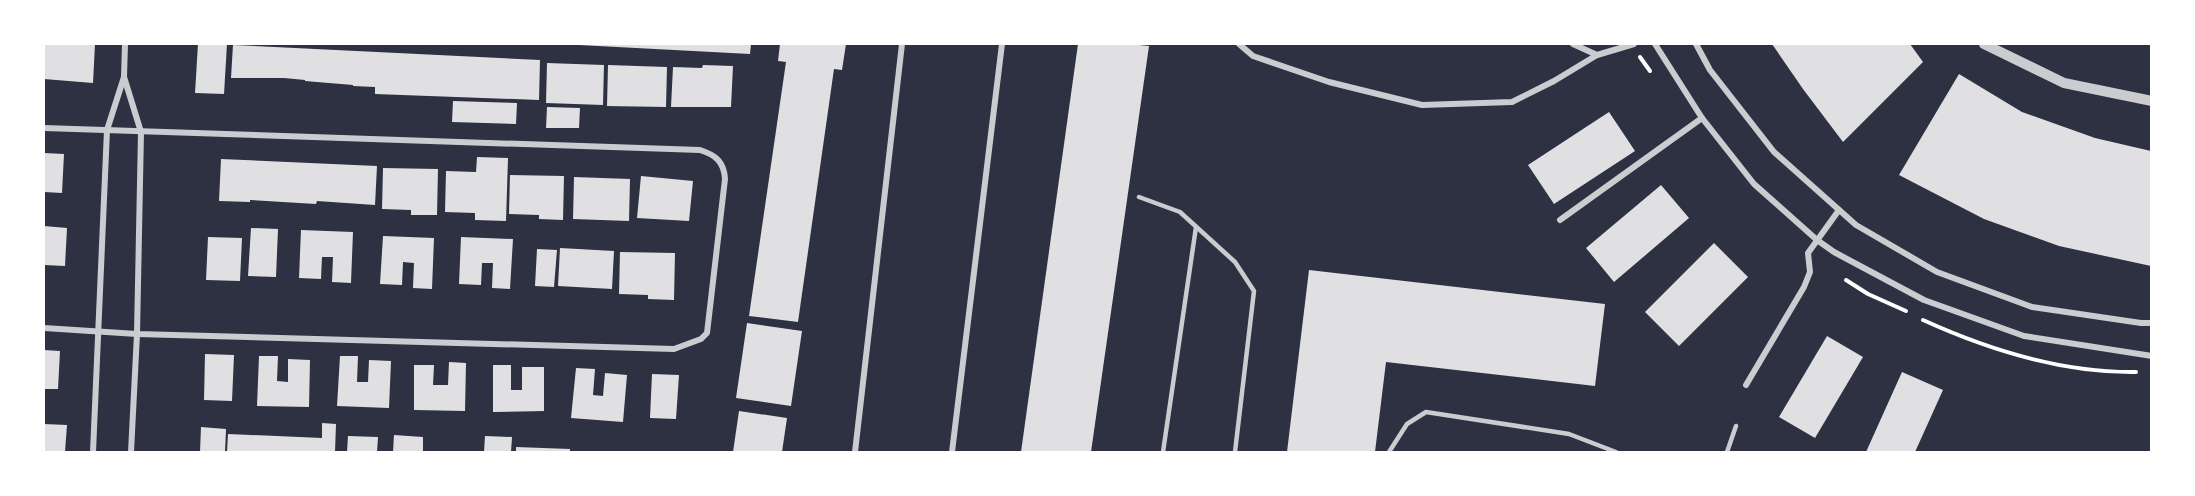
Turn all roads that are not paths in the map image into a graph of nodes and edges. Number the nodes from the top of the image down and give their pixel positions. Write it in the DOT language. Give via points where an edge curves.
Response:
graph roads {
  1 [pos="125,44"];
  2 [pos="903,44"];
  3 [pos="1002,44"];
  4 [pos="1239,44"];
  5 [pos="1573,44"];
  6 [pos="1634,44"];
  7 [pos="1655,44"];
  8 [pos="1696,44"];
  9 [pos="1984,44"];
  10 [pos="1597,55"];
  11 [pos="124,77"];
  12 [pos="2151,101"];
  13 [pos="1702,118"];
  14 [pos="44,129"];
  15 [pos="107,130"];
  16 [pos="141,132"];
  17 [pos="1139,197"];
  18 [pos="1839,210"];
  19 [pos="1560,220"];
  20 [pos="1196,227"];
  21 [pos="1817,240"];
  22 [pos="2151,323"];
  23 [pos="44,328"];
  24 [pos="98,332"];
  25 [pos="137,334"];
  26 [pos="2151,356"];
  27 [pos="1746,385"];
  28 [pos="1736,426"];
  29 [pos="93,453"];
  30 [pos="131,453"];
  31 [pos="855,453"];
  32 [pos="952,453"];
  33 [pos="1163,453"];
  34 [pos="1235,453"];
  35 [pos="1389,453"];
  36 [pos="1616,453"];
  37 [pos="1727,453"];
  1 -- 11 [label="street"];
  2 -- 31 [label="street"];
  3 -- 32 [label="street"];
  4 -- 10 [label="street" via="1253,56 1329,82 1422,105 1512,102"];
  5 -- 10 [label="street"];
  6 -- 10 [label="street"];
  7 -- 13 [label="street"];
  8 -- 18 [label="street" via="1710,70 1774,152"];
  9 -- 12 [label="street" via="2064,83"];
  11 -- 15 [label="street"];
  11 -- 16 [label="street"];
  13 -- 19 [label="street"];
  13 -- 21 [label="street" via="1754,184"];
  14 -- 15 [label="street"];
  15 -- 16 [label="street"];
  15 -- 24 [label="street"];
  16 -- 25 [label="street"];
  16 -- 25 [label="street" via="700,150 714,154 724,167 725,179 707,333 674,349"];
  17 -- 20 [label="lane" via="1180,212"];
  18 -- 21 [label="street"];
  18 -- 22 [label="street" via="1856,225 1936,272 2032,307"];
  20 -- 33 [label="lane"];
  20 -- 34 [label="lane" via="1235,262 1254,291"];
  21 -- 26 [label="street" via="1924,300 2024,336"];
  21 -- 27 [label="street" via="1808,253 1810,272 1804,287"];
  23 -- 24 [label="street"];
  24 -- 25 [label="street"];
  24 -- 29 [label="street"];
  25 -- 30 [label="street"];
  28 -- 37 [label="lane"];
  35 -- 36 [label="lane" via="1407,424 1426,412 1569,434"];
}
